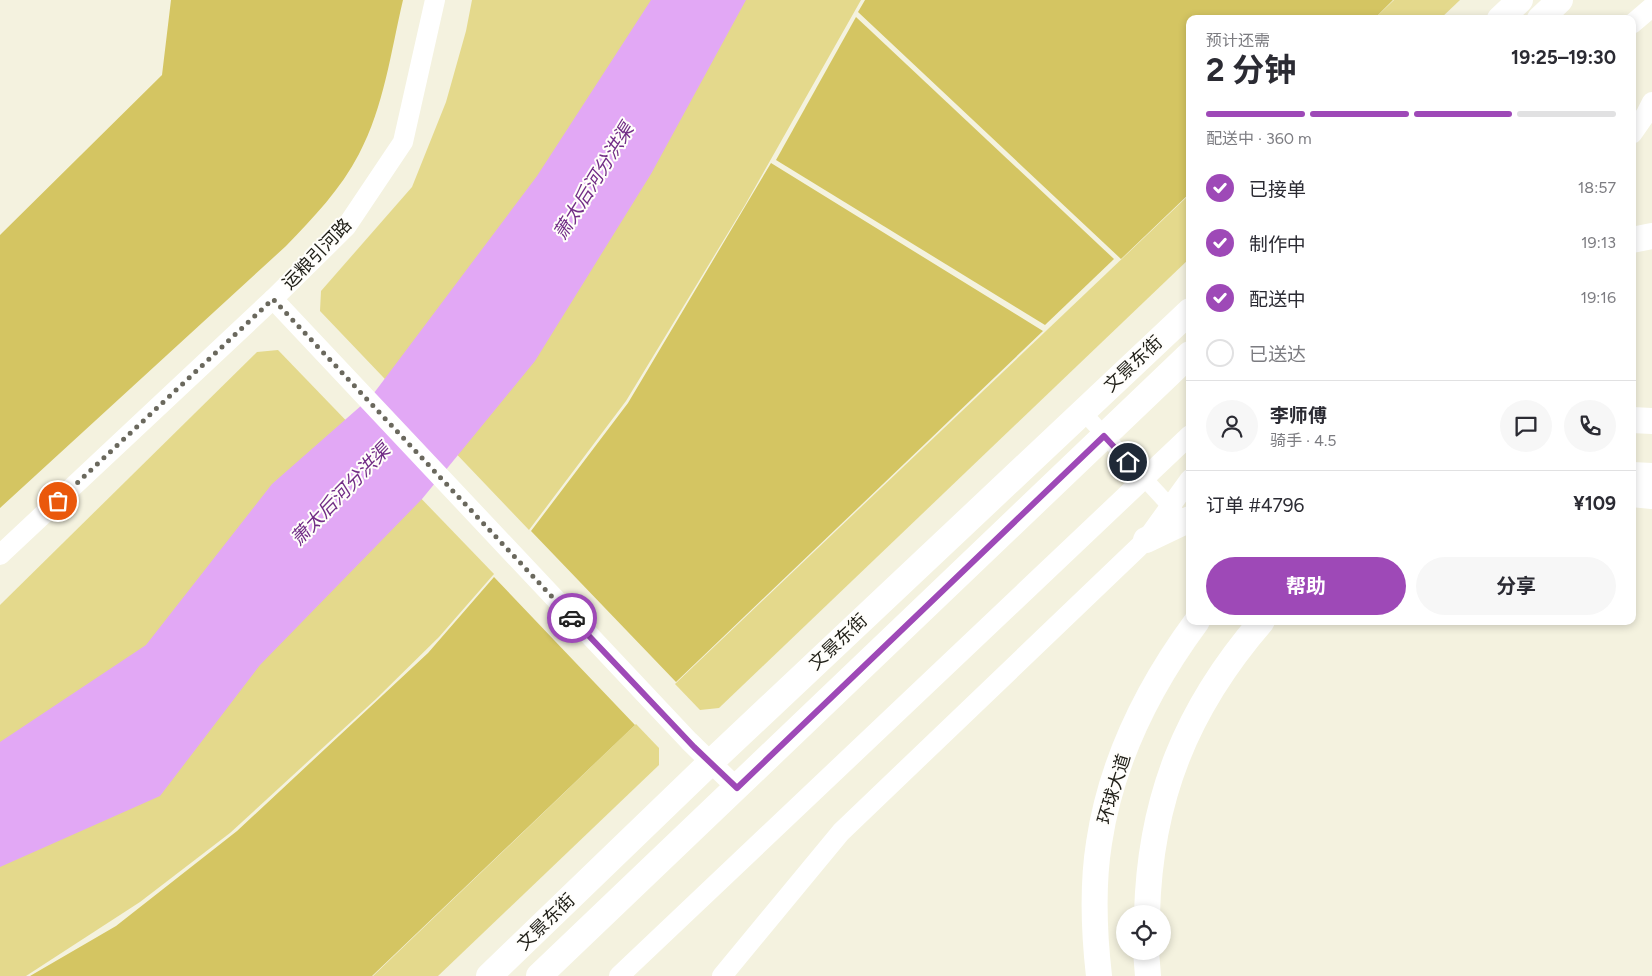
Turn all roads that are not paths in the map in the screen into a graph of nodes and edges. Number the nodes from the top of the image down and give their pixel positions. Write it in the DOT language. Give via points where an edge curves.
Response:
graph roads {
  1 [pos="435,0"];
  2 [pos="1520,0"];
  3 [pos="1652,7"];
  4 [pos="1504,15"];
  5 [pos="1636,21"];
  6 [pos="1652,102"];
  7 [pos="1636,128"];
  8 [pos="1652,236"];
  9 [pos="1636,239"];
  10 [pos="273,299"];
  11 [pos="1186,315"];
  12 [pos="1186,358"];
  13 [pos="1083,412"];
  14 [pos="1636,420"];
  15 [pos="1652,421"];
  16 [pos="1104,436"];
  17 [pos="1186,439"];
  18 [pos="1636,475"];
  19 [pos="1652,476"];
  20 [pos="1144,479"];
  21 [pos="1636,494"];
  22 [pos="1652,496"];
  23 [pos="1186,505"];
  24 [pos="1184,518"];
  25 [pos="1146,540"];
  26 [pos="0,555"];
  27 [pos="1194,625"];
  28 [pos="1259,625"];
  29 [pos="710,763"];
  30 [pos="737,788"];
  31 [pos="1147,905"];
  32 [pos="1147,960"];
  33 [pos="489,976"];
  34 [pos="540,976"];
  35 [pos="619,976"];
  36 [pos="722,976"];
  37 [pos="1098,976"];
  38 [pos="1148,976"];
  1 -- 10 [label="street, 运粮引河路" via="403,142 346,227"];
  2 -- 4 [label="main road"];
  3 -- 5 [label="street"];
  6 -- 7 [label="street"];
  8 -- 9 [label="main road"];
  10 -- 26 [label="street, 运粮引河路"];
  10 -- 29 [label="street"];
  11 -- 13 [label="main road, 文景东街"];
  12 -- 16 [label="main road, 文景东街"];
  13 -- 16 [label="street"];
  13 -- 29 [label="main road, 文景东街"];
  14 -- 15 [label="main road"];
  16 -- 20 [label="street"];
  16 -- 30 [label="main road, 文景东街"];
  17 -- 20 [label="street"];
  18 -- 19 [label="main road"];
  20 -- 24 [label="street"];
  20 -- 35 [label="street"];
  21 -- 22 [label="main road"];
  23 -- 24 [label="street"];
  24 -- 25 [label="main road"];
  25 -- 36 [label="street" via="841,832"];
  27 -- 37 [label="main road, 环球大道" via="1159,677 1143,708 1118,769 1107,807 1095,877"];
  28 -- 31 [label="main road" via="1214,685 1173,766 1155,831"];
  29 -- 30 [label="street"];
  29 -- 33 [label="main road, 文景东街"];
  30 -- 34 [label="main road, 文景东街"];
  32 -- 38 [label="main road"];
}
